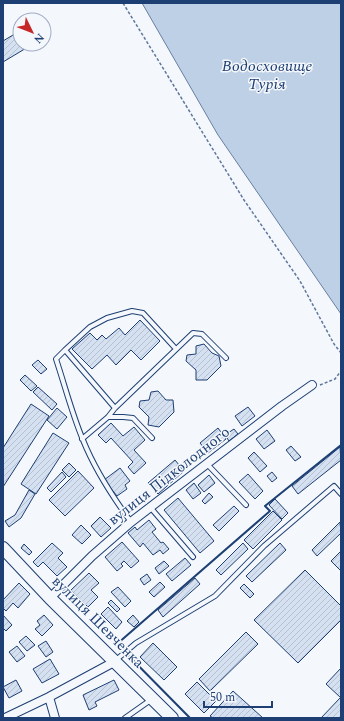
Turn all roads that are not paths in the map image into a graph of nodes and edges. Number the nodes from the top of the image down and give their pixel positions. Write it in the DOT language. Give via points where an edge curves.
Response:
graph roads {
  1 [pos="176,349"];
  2 [pos="65,350"];
  3 [pos="226,358"];
  4 [pos="312,385"];
  5 [pos="115,408"];
  6 [pos="108,417"];
  7 [pos="152,438"];
  8 [pos="82,439"];
  9 [pos="207,463"];
  10 [pos="341,494"];
  11 [pos="246,505"];
  12 [pos="150,507"];
  13 [pos="131,522"];
  14 [pos="3,548"];
  15 [pos="193,557"];
  16 [pos="50,598"];
  17 [pos="114,662"];
  18 [pos="49,698"];
  19 [pos="152,699"];
  20 [pos="5,718"];
  21 [pos="55,718"];
  22 [pos="125,718"];
  23 [pos="172,718"];
  1 -- 2 [label="lane" via="143,313 132,311 107,318 90,327"];
  1 -- 3 [label="lane" via="193,333 202,334"];
  1 -- 5 [label="lane"];
  2 -- 5 [label="lane"];
  2 -- 8 [label="lane" via="56,359"];
  4 -- 9 [label="street, вулиця Підколодного"];
  5 -- 6 [label="lane"];
  6 -- 7 [label="lane" via="133,418"];
  6 -- 8 [label="lane"];
  8 -- 13 [label="lane" via="100,476"];
  9 -- 11 [label="lane"];
  9 -- 12 [label="street, вулиця Підколодного"];
  10 -- 17 [label="lane" via="334,486 264,546 215,596 136,643"];
  12 -- 13 [label="street, вулиця Підколодного"];
  12 -- 15 [label="lane"];
  13 -- 16 [label="street, вулиця Підколодного"];
  14 -- 16 [label="street, вулиця Шевченка"];
  16 -- 17 [label="street, вулиця Шевченка"];
  17 -- 18 [label="street"];
  17 -- 19 [label="street, вулиця Шевченка"];
  18 -- 20 [label="street"];
  18 -- 21 [label="street"];
  19 -- 22 [label="lane"];
  19 -- 23 [label="street, вулиця Шевченка"];
}
